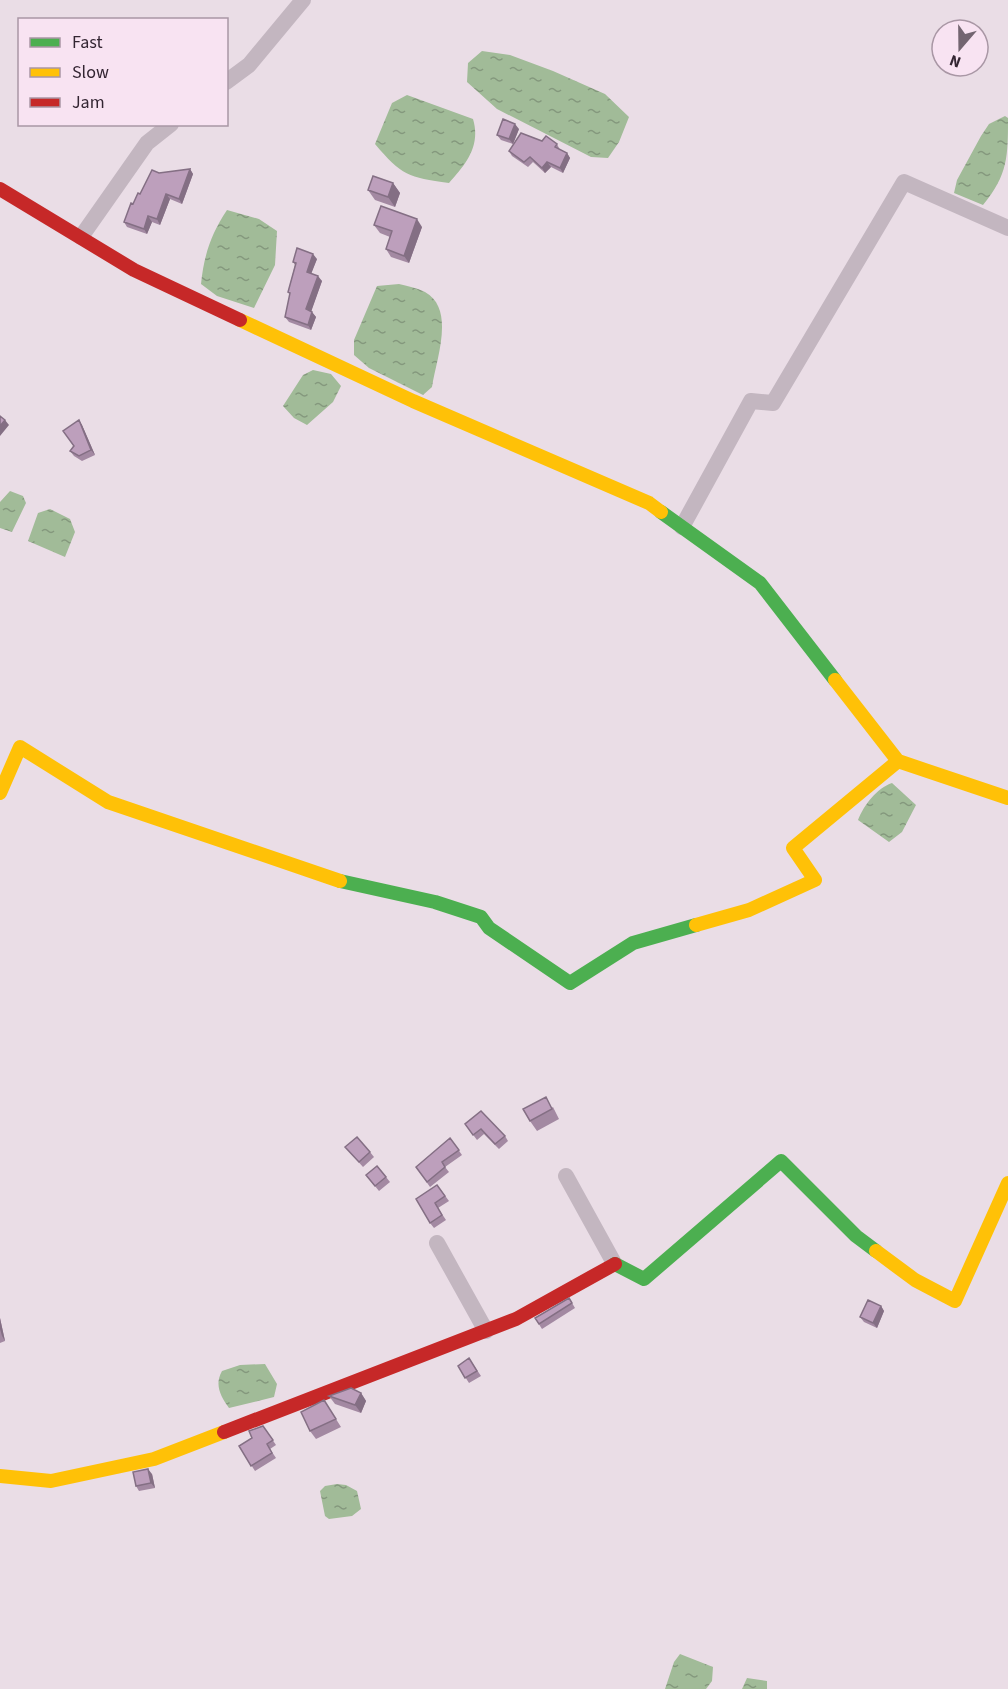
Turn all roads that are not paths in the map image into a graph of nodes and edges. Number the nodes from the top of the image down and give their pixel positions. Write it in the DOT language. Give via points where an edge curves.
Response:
graph roads {
  1 [pos="303,0"];
  2 [pos="228,81"];
  3 [pos="168,126"];
  4 [pos="0,189"];
  5 [pos="1008,228"];
  6 [pos="81,237"];
  7 [pos="682,528"];
  8 [pos="898,761"];
  9 [pos="0,793"];
  10 [pos="1008,798"];
  11 [pos="567,1176"];
  12 [pos="1008,1184"];
  13 [pos="437,1243"];
  14 [pos="614,1263"];
  15 [pos="486,1331"];
  16 [pos="0,1476"];
  1 -- 2 [label="street" via="249,65"];
  3 -- 6 [label="street" via="147,143"];
  4 -- 6 [label="street"];
  5 -- 7 [label="street" via="904,182 773,403 751,401"];
  6 -- 7 [label="street" via="134,270 413,401 648,503"];
  7 -- 8 [label="street" via="760,583"];
  8 -- 9 [label="street" via="793,848 815,880 749,910 633,943 570,983 489,928 481,917 435,902 330,879 130,811 108,802 20,747"];
  8 -- 10 [label="street"];
  11 -- 14 [label="street"];
  12 -- 14 [label="street" via="955,1301 915,1280 856,1236 781,1161 644,1279"];
  13 -- 15 [label="street"];
  14 -- 15 [label="street" via="516,1319"];
  15 -- 16 [label="street" via="154,1459 51,1481"];
}
